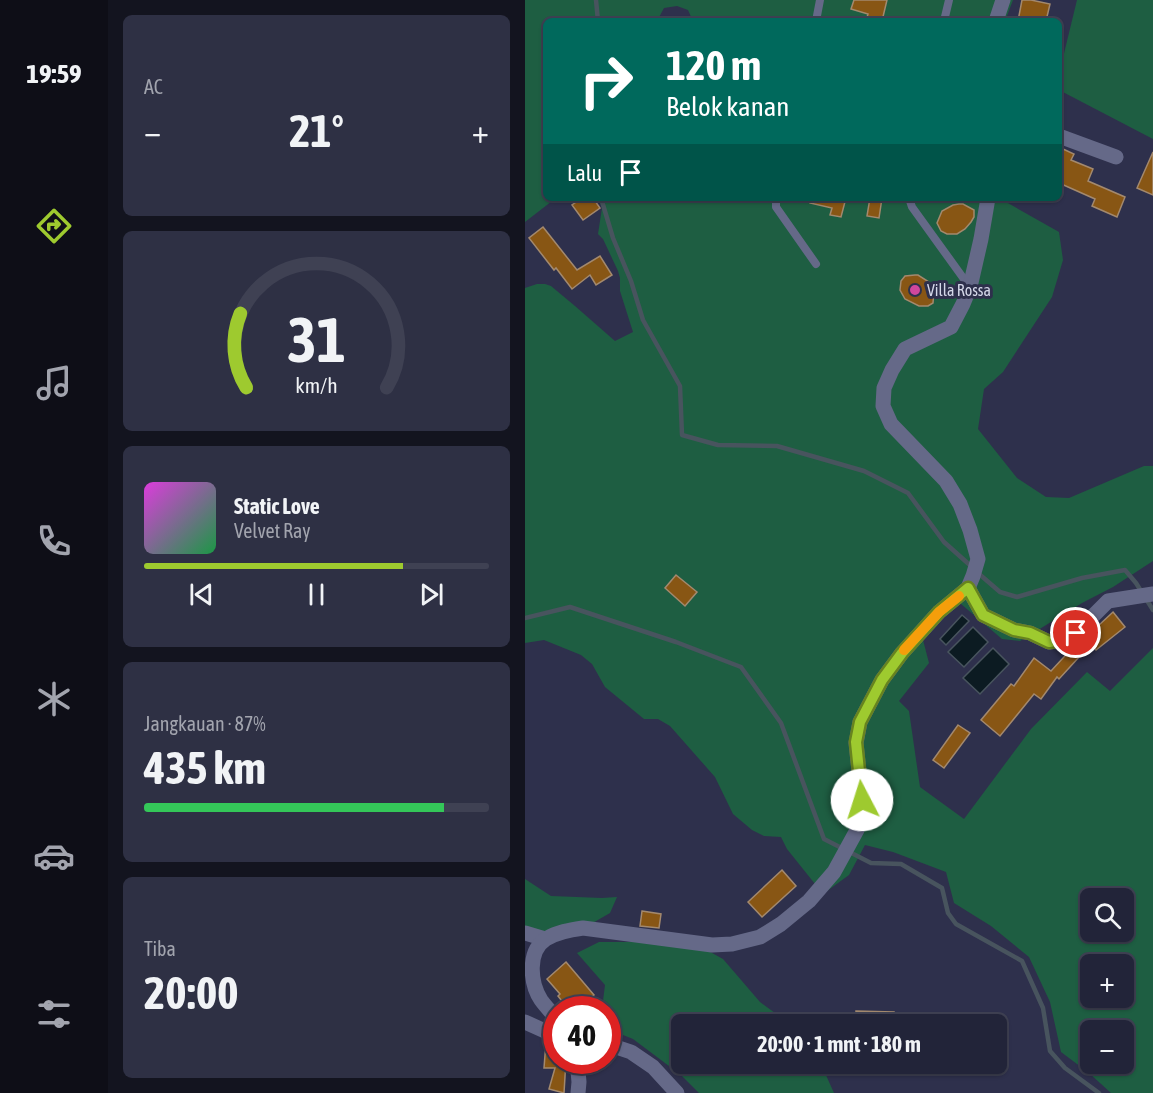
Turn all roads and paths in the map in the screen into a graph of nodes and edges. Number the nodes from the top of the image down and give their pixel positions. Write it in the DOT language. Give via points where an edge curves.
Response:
graph roads {
  1 [pos="820,0"];
  2 [pos="949,0"];
  3 [pos="1003,0"];
  4 [pos="817,18"];
  5 [pos="945,18"];
  6 [pos="997,18"];
  7 [pos="1062,137"];
  8 [pos="1116,158"];
  9 [pos="776,201"];
  10 [pos="910,201"];
  11 [pos="988,201"];
  12 [pos="816,264"];
  13 [pos="970,287"];
  14 [pos="971,582"];
  15 [pos="1153,594"];
  16 [pos="525,933"];
  17 [pos="545,939"];
  18 [pos="543,1003"];
  19 [pos="525,1022"];
  20 [pos="543,1030"];
  21 [pos="621,1049"];
  22 [pos="578,1074"];
  23 [pos="577,1093"];
  24 [pos="677,1093"];
  1 -- 4 [label="lane"];
  2 -- 5 [label="lane"];
  3 -- 6 [label="street"];
  7 -- 8 [label="street"];
  9 -- 12 [label="lane" via="776,207"];
  10 -- 13 [label="lane"];
  11 -- 13 [label="street"];
  13 -- 14 [label="street" via="951,327 905,349 884,388 883,406 891,424 945,481 960,504 978,559"];
  14 -- 15 [label="street" via="983,615 1049,642 1076,633 1108,602"];
  14 -- 17 [label="street" via="902,653 882,680 860,722 856,742 862,800 857,830 834,872 809,901 760,936 732,944 712,945 583,928"];
  16 -- 17 [label="street"];
  17 -- 18 [label="street" via="533,960 534,985"];
  19 -- 20 [label="street"];
  21 -- 24 [label="street" via="653,1067"];
  22 -- 23 [label="street"];
}
